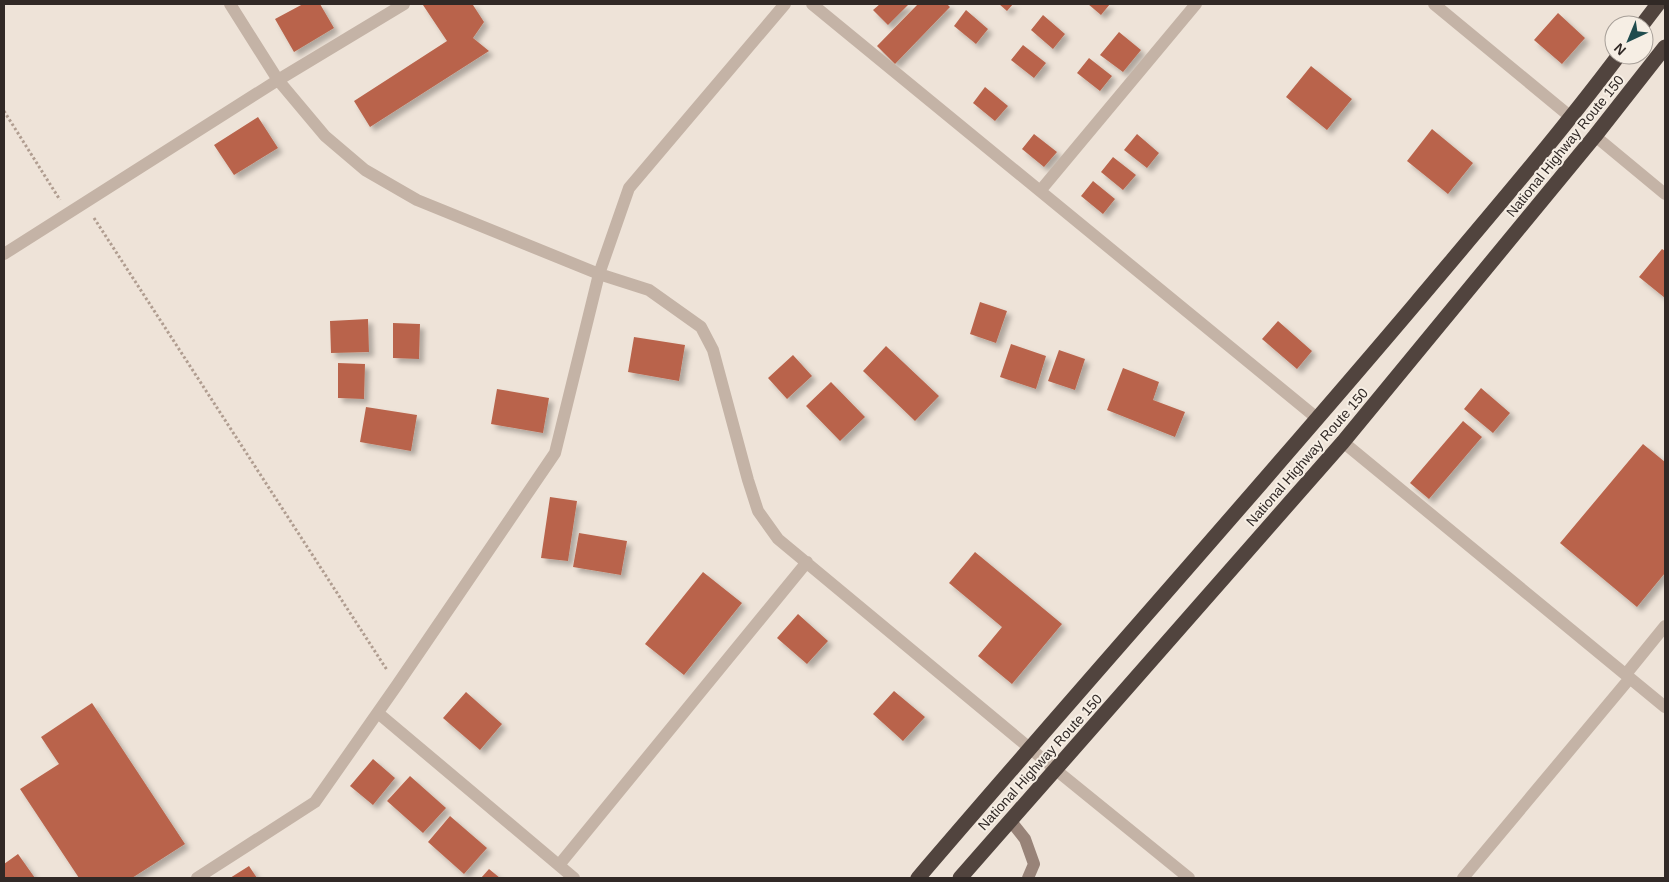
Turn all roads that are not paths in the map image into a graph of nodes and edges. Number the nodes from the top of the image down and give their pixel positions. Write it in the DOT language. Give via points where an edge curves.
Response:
graph roads {
  1 [pos="230,4"];
  2 [pos="404,4"];
  3 [pos="785,4"];
  4 [pos="812,4"];
  5 [pos="1196,4"];
  6 [pos="1434,4"];
  7 [pos="1658,4"];
  8 [pos="1650,15"];
  9 [pos="1665,47"];
  10 [pos="1612,65"];
  11 [pos="278,80"];
  12 [pos="1572,118"];
  13 [pos="1595,136"];
  14 [pos="1040,191"];
  15 [pos="1665,194"];
  16 [pos="4,254"];
  17 [pos="599,274"];
  18 [pos="1318,419"];
  19 [pos="1343,442"];
  20 [pos="807,562"];
  21 [pos="1665,626"];
  22 [pos="1628,676"];
  23 [pos="1665,707"];
  24 [pos="378,713"];
  25 [pos="1030,748"];
  26 [pos="1056,770"];
  27 [pos="1010,820"];
  28 [pos="559,865"];
  29 [pos="197,878"];
  30 [pos="574,878"];
  31 [pos="918,878"];
  32 [pos="960,878"];
  33 [pos="1028,878"];
  34 [pos="1189,878"];
  35 [pos="1463,878"];
  1 -- 11 [label="street"];
  2 -- 11 [label="street"];
  3 -- 17 [label="street" via="629,188"];
  4 -- 14 [label="street"];
  5 -- 14 [label="street"];
  6 -- 12 [label="street"];
  7 -- 8 [label="highway"];
  9 -- 13 [label="highway, National Highway Route 150"];
  10 -- 12 [label="highway, National Highway Route 150"];
  11 -- 16 [label="street"];
  11 -- 17 [label="street" via="325,136 366,170 417,200"];
  12 -- 18 [label="highway, National Highway Route 150"];
  13 -- 15 [label="street"];
  13 -- 19 [label="highway, National Highway Route 150"];
  14 -- 18 [label="street"];
  17 -- 20 [label="street" via="649,290 701,327 713,350 758,511 778,539"];
  17 -- 24 [label="street" via="555,453"];
  18 -- 25 [label="highway, National Highway Route 150"];
  19 -- 22 [label="street"];
  19 -- 26 [label="highway, National Highway Route 150"];
  20 -- 25 [label="street"];
  20 -- 28 [label="street"];
  21 -- 22 [label="street"];
  22 -- 23 [label="street"];
  22 -- 35 [label="street"];
  24 -- 28 [label="street"];
  24 -- 29 [label="street" via="315,802"];
  25 -- 26 [label="street"];
  25 -- 31 [label="highway, National Highway Route 150"];
  26 -- 27 [label="highway, National Highway Route 150"];
  26 -- 34 [label="street"];
  27 -- 32 [label="highway, National Highway Route 150"];
  27 -- 33 [label="main road" via="1025,839 1034,864"];
  28 -- 30 [label="street"];
}
